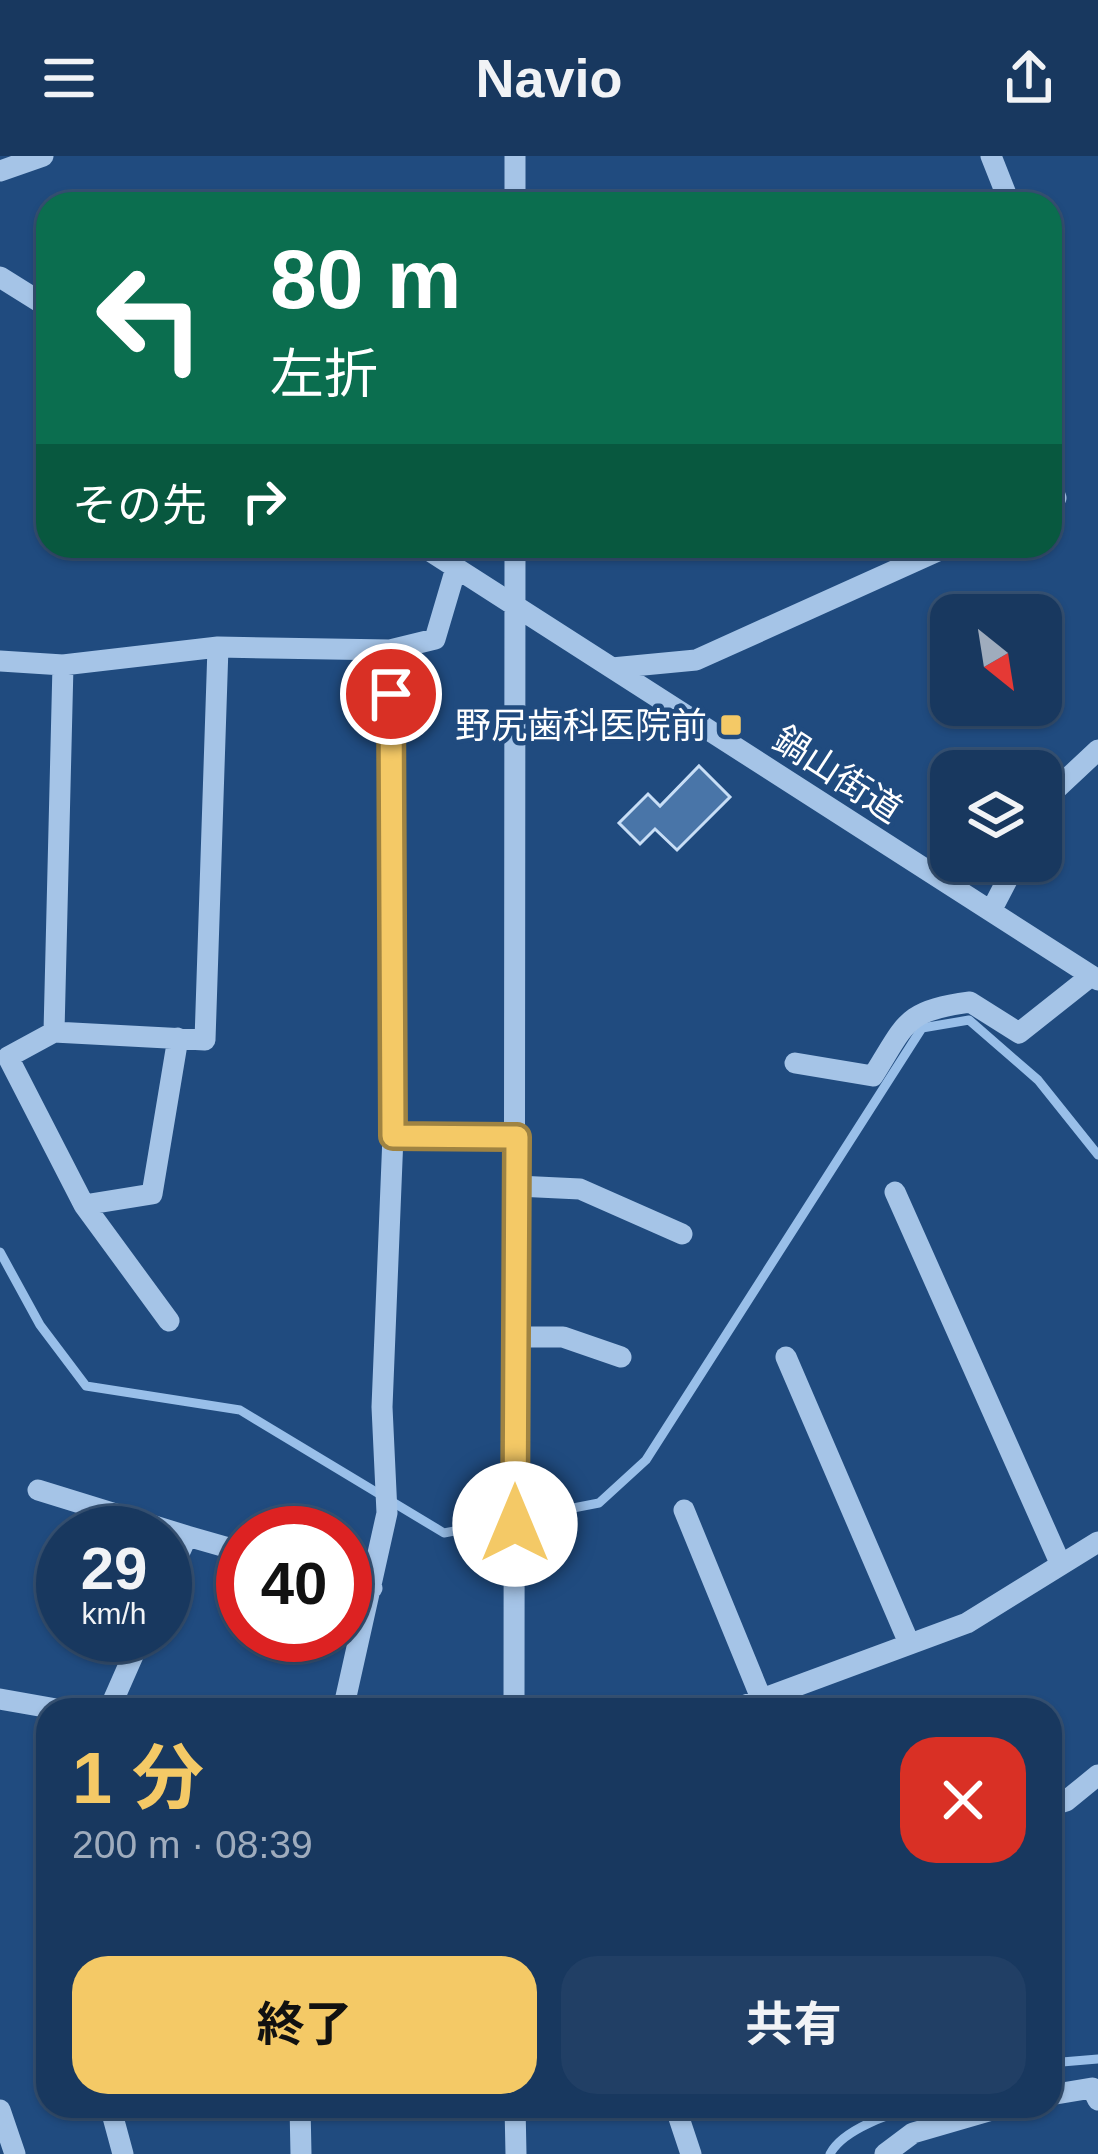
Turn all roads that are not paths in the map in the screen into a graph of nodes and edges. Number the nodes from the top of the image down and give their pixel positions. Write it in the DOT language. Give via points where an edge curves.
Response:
graph roads {
  1 [pos="43,156"];
  2 [pos="515,156"];
  3 [pos="991,156"];
  4 [pos="0,171"];
  5 [pos="515,192"];
  6 [pos="1005,192"];
  7 [pos="0,277"];
  8 [pos="36,300"];
  9 [pos="440,558"];
  10 [pos="515,558"];
  11 [pos="922,558"];
  12 [pos="455,568"];
  13 [pos="515,605"];
  14 [pos="218,647"];
  15 [pos="390,650"];
  16 [pos="0,662"];
  17 [pos="63,665"];
  18 [pos="613,668"];
  19 [pos="1098,751"];
  20 [pos="1062,784"];
  21 [pos="1006,882"];
  22 [pos="991,911"];
  23 [pos="1095,978"];
  24 [pos="54,1032"];
  25 [pos="178,1038"];
  26 [pos="795,1063"];
  27 [pos="393,1136"];
  28 [pos="517,1137"];
  29 [pos="517,1186"];
  30 [pos="895,1192"];
  31 [pos="84,1205"];
  32 [pos="682,1234"];
  33 [pos="169,1321"];
  34 [pos="516,1337"];
  35 [pos="621,1357"];
  36 [pos="786,1357"];
  37 [pos="38,1490"];
  38 [pos="89,1506"];
  39 [pos="684,1510"];
  40 [pos="1098,1542"];
  41 [pos="1061,1565"];
  42 [pos="372,1583"];
  43 [pos="909,1643"];
  44 [pos="130,1662"];
  45 [pos="354,1662"];
  46 [pos="787,1688"];
  47 [pos="114,1698"];
  48 [pos="346,1698"];
  49 [pos="514,1698"];
  50 [pos="761,1698"];
  51 [pos="793,1698"];
  52 [pos="0,1700"];
  53 [pos="36,1706"];
  54 [pos="1098,1775"];
  55 [pos="1062,1802"];
  56 [pos="1062,2093"];
  57 [pos="1098,2101"];
  58 [pos="0,2110"];
  59 [pos="113,2118"];
  60 [pos="300,2118"];
  61 [pos="515,2118"];
  62 [pos="679,2118"];
  63 [pos="965,2118"];
  64 [pos="15,2154"];
  65 [pos="123,2154"];
  66 [pos="301,2154"];
  67 [pos="516,2154"];
  68 [pos="692,2154"];
  69 [pos="885,2154"];
  1 -- 4 [label="street"];
  2 -- 5 [label="street"];
  3 -- 6 [label="street"];
  7 -- 8 [label="street"];
  9 -- 12 [label="street, 鍋山街道"];
  10 -- 13 [label="street"];
  11 -- 18 [label="street" via="696,660"];
  12 -- 13 [label="street, 鍋山街道"];
  12 -- 15 [label="street" via="435,639"];
  13 -- 18 [label="street, 鍋山街道"];
  13 -- 28 [label="street"];
  14 -- 15 [label="street"];
  14 -- 17 [label="street"];
  14 -- 25 [label="street" via="205,1040"];
  15 -- 27 [label="street"];
  16 -- 17 [label="street"];
  17 -- 24 [label="street"];
  18 -- 22 [label="street, 鍋山街道"];
  19 -- 20 [label="street"];
  21 -- 22 [label="street"];
  22 -- 23 [label="street, 鍋山街道"];
  23 -- 26 [label="street" via="1019,1033 970,1002 924,1008 873,1076"];
  24 -- 25 [label="street"];
  24 -- 31 [label="street" via="8,1058"];
  25 -- 31 [label="street" via="152,1194"];
  27 -- 28 [label="street"];
  27 -- 42 [label="street" via="382,1407 387,1513"];
  28 -- 29 [label="street"];
  29 -- 32 [label="street" via="580,1189"];
  29 -- 34 [label="street"];
  30 -- 41 [label="street"];
  31 -- 33 [label="street"];
  34 -- 35 [label="street" via="563,1337"];
  34 -- 49 [label="street"];
  36 -- 43 [label="street"];
  37 -- 38 [label="street"];
  39 -- 50 [label="street"];
  40 -- 41 [label="street"];
  41 -- 43 [label="street" via="967,1623"];
  43 -- 46 [label="street"];
  44 -- 47 [label="street"];
  45 -- 48 [label="street"];
  46 -- 50 [label="street"];
  46 -- 51 [label="street"];
  52 -- 53 [label="street"];
  54 -- 55 [label="street"];
  56 -- 57 [label="street" via="1092,2088"];
  58 -- 64 [label="street"];
  59 -- 65 [label="street"];
  60 -- 66 [label="street"];
  61 -- 67 [label="street"];
  62 -- 68 [label="street"];
  63 -- 69 [label="street" via="913,2133"];
}
